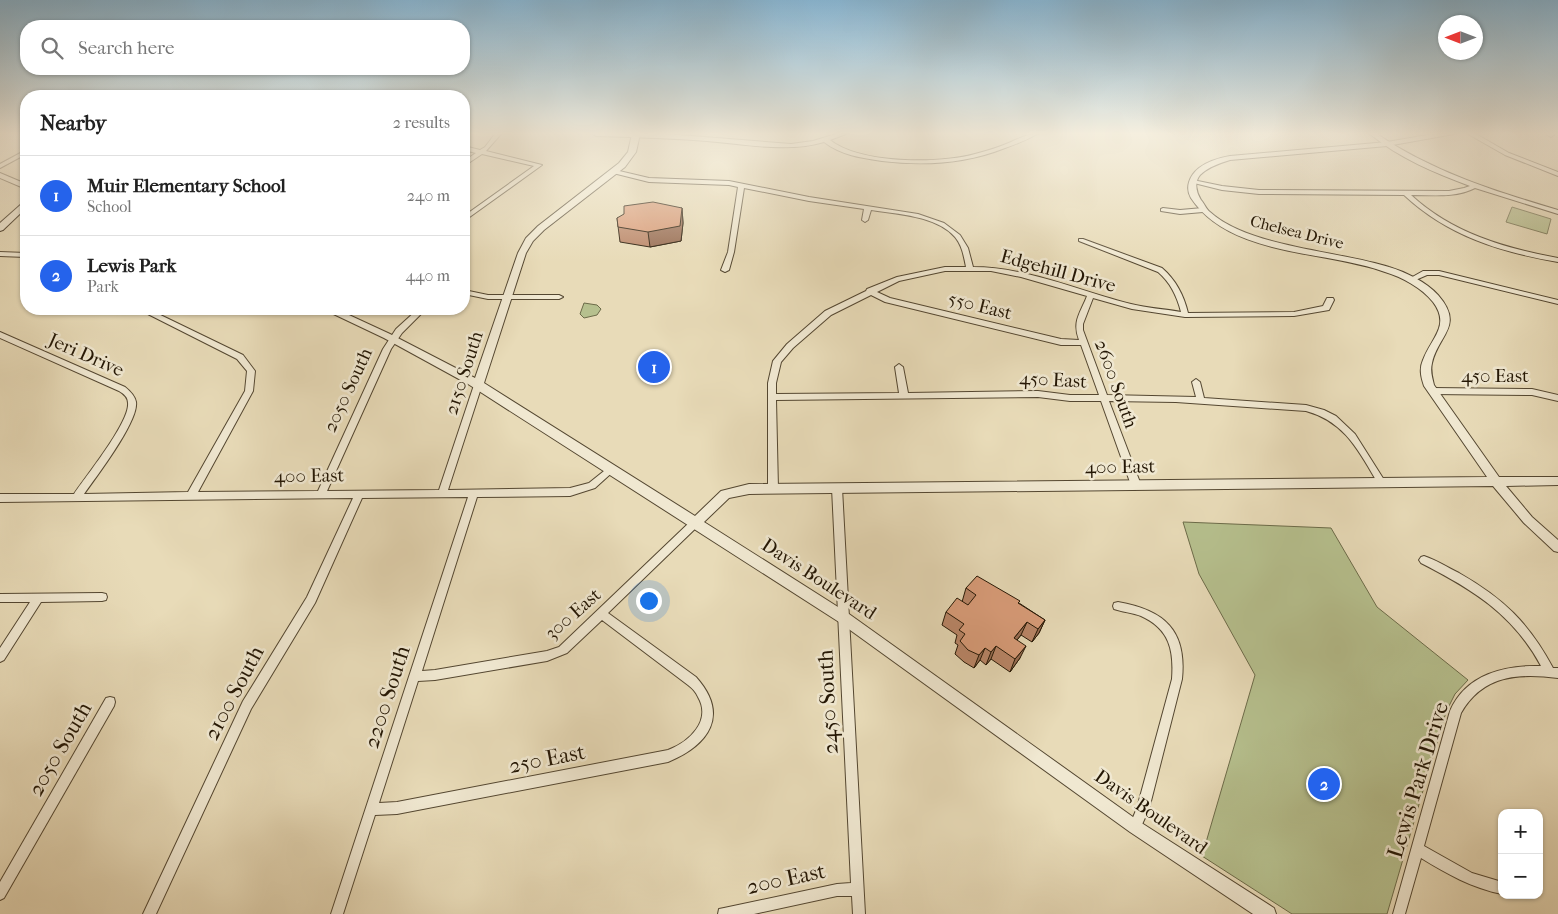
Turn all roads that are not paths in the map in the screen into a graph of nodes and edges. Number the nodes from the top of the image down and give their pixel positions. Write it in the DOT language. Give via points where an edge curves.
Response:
graph roads {
  1 [pos="5,177"];
  2 [pos="523,177"];
  3 [pos="609,177"];
  4 [pos="635,177"];
  5 [pos="1195,177"];
  6 [pos="1456,177"];
  7 [pos="1193,182"];
  8 [pos="20,184"];
  9 [pos="741,185"];
  10 [pos="1476,185"];
  11 [pos="1406,193"];
  12 [pos="868,208"];
  13 [pos="20,209"];
  14 [pos="1163,210"];
  15 [pos="1203,210"];
  16 [pos="1558,212"];
  17 [pos="470,215"];
  18 [pos="865,220"];
  19 [pos="0,228"];
  20 [pos="1081,240"];
  21 [pos="0,254"];
  22 [pos="20,256"];
  23 [pos="1558,260"];
  24 [pos="970,268"];
  25 [pos="725,270"];
  26 [pos="1411,280"];
  27 [pos="870,291"];
  28 [pos="470,294"];
  29 [pos="1091,295"];
  30 [pos="507,297"];
  31 [pos="559,297"];
  32 [pos="1330,300"];
  33 [pos="1558,302"];
  34 [pos="154,315"];
  35 [pos="341,315"];
  36 [pos="416,315"];
  37 [pos="1185,315"];
  38 [pos="0,335"];
  39 [pos="393,339"];
  40 [pos="1084,344"];
  41 [pos="899,367"];
  42 [pos="1196,382"];
  43 [pos="478,384"];
  44 [pos="1432,391"];
  45 [pos="904,396"];
  46 [pos="772,397"];
  47 [pos="1558,398"];
  48 [pos="1104,399"];
  49 [pos="1201,401"];
  50 [pos="612,469"];
  51 [pos="1558,481"];
  52 [pos="1495,482"];
  53 [pos="1382,483"];
  54 [pos="1136,485"];
  55 [pos="837,488"];
  56 [pos="773,489"];
  57 [pos="474,493"];
  58 [pos="359,494"];
  59 [pos="442,494"];
  60 [pos="321,495"];
  61 [pos="191,496"];
  62 [pos="0,498"];
  63 [pos="76,498"];
  64 [pos="694,523"];
  65 [pos="1558,547"];
  66 [pos="1424,560"];
  67 [pos="102,597"];
  68 [pos="0,598"];
  69 [pos="38,598"];
  70 [pos="1118,606"];
  71 [pos="602,614"];
  72 [pos="844,618"];
  73 [pos="0,657"];
  74 [pos="1554,672"];
  75 [pos="415,676"];
  76 [pos="110,702"];
  77 [pos="372,809"];
  78 [pos="1135,826"];
  79 [pos="1417,848"];
  80 [pos="1498,887"];
  81 [pos="858,889"];
  82 [pos="0,894"];
  83 [pos="149,914"];
  84 [pos="337,914"];
  85 [pos="724,914"];
  86 [pos="859,914"];
  87 [pos="1268,914"];
  88 [pos="1398,914"];
  1 -- 8 [label="street"];
  2 -- 17 [label="street"];
  3 -- 30 [label="street, 2150 South" via="529,240"];
  4 -- 9 [label="street"];
  5 -- 7 [label="street"];
  6 -- 10 [label="street"];
  7 -- 11 [label="street" via="1251,192"];
  7 -- 15 [label="street" via="1194,196"];
  9 -- 12 [label="street"];
  9 -- 25 [label="street" via="731,252"];
  10 -- 11 [label="street" via="1453,193"];
  10 -- 16 [label="street"];
  11 -- 23 [label="street" via="1431,214 1469,234"];
  12 -- 18 [label="street"];
  12 -- 24 [label="street" via="916,214 947,227 964,244"];
  13 -- 19 [label="main road"];
  14 -- 15 [label="street"];
  15 -- 26 [label="street, Chelsea Drive" via="1226,227 1254,239 1372,264"];
  20 -- 37 [label="street" via="1160,270 1169,278"];
  21 -- 22 [label="street"];
  24 -- 27 [label="street, Edgehill Drive" via="914,274"];
  24 -- 29 [label="street, Edgehill Drive" via="1010,272"];
  26 -- 33 [label="street" via="1426,273 1439,273"];
  26 -- 44 [label="street, Chelsea Drive" via="1433,296 1446,318 1445,331 1428,355 1425,366"];
  27 -- 40 [label="street, 550 East" via="883,299 1061,342"];
  27 -- 46 [label="street, Edgehill Drive" via="828,313 786,350 774,368"];
  28 -- 30 [label="street"];
  29 -- 37 [label="street, Edgehill Drive" via="1144,309"];
  29 -- 40 [label="street, 2600 South" via="1079,324"];
  30 -- 31 [label="street"];
  30 -- 43 [label="street, 2150 South"];
  32 -- 37 [label="street, Edgehill Drive" via="1326,308 1303,314"];
  34 -- 61 [label="street" via="234,354 245,361 251,371 249,391"];
  35 -- 39 [label="street, Davis Boulevard"];
  36 -- 39 [label="street, 2050 South"];
  38 -- 63 [label="street, Jeri Drive" via="122,389 130,397 133,405 127,422"];
  39 -- 43 [label="street, Davis Boulevard"];
  39 -- 60 [label="street, 2050 South"];
  40 -- 48 [label="street, 2600 South"];
  41 -- 45 [label="street"];
  42 -- 49 [label="street"];
  43 -- 50 [label="street, Davis Boulevard"];
  43 -- 59 [label="street, 2150 South"];
  44 -- 47 [label="street, 450 East" via="1532,392"];
  44 -- 52 [label="street, Chelsea Drive"];
  45 -- 46 [label="street, 450 East"];
  45 -- 48 [label="street, 450 East" via="1032,394"];
  46 -- 56 [label="street, Edgehill Drive"];
  48 -- 49 [label="street, 450 East"];
  48 -- 54 [label="street, 2600 South"];
  49 -- 53 [label="street, 450 East" via="1306,408 1324,413 1347,429"];
  50 -- 57 [label="street, 400 East" via="592,486 578,492"];
  50 -- 64 [label="street, Davis Boulevard"];
  51 -- 52 [label="street, 400 East"];
  52 -- 53 [label="street, 400 East"];
  52 -- 65 [label="street, Chelsea Drive" via="1528,520"];
  53 -- 54 [label="street, 400 East"];
  54 -- 55 [label="street, 400 East"];
  55 -- 56 [label="street, 400 East"];
  55 -- 72 [label="street, 2450 South"];
  56 -- 64 [label="street, 400 East" via="730,492 720,497"];
  57 -- 59 [label="street, 400 East"];
  57 -- 75 [label="street, 2200 South"];
  58 -- 59 [label="street, 400 East"];
  58 -- 60 [label="street, 400 East"];
  58 -- 83 [label="street, 2100 South" via="311,600 246,704"];
  60 -- 61 [label="street, 400 East"];
  61 -- 63 [label="street, 400 East"];
  62 -- 63 [label="street, 400 East"];
  64 -- 71 [label="street, 300 East"];
  64 -- 72 [label="street, Davis Boulevard"];
  66 -- 74 [label="street" via="1474,587 1504,608 1530,635"];
  67 -- 69 [label="street"];
  68 -- 69 [label="street"];
  69 -- 73 [label="street"];
  70 -- 78 [label="street" via="1141,610 1163,625 1175,641 1180,658 1143,809"];
  71 -- 75 [label="street, 300 East" via="568,647 553,655"];
  71 -- 77 [label="street, 250 East" via="697,685 706,701 708,714 704,729 695,742 675,754 397,808"];
  72 -- 78 [label="street, Davis Boulevard"];
  72 -- 81 [label="street, 2450 South"];
  74 -- 79 [label="street, Lewis Park Drive" via="1520,671 1499,675 1483,682 1462,699"];
  75 -- 77 [label="street, 2200 South"];
  76 -- 82 [label="street, 2050 South"];
  77 -- 84 [label="street, 2200 South"];
  78 -- 87 [label="street, Davis Boulevard"];
  79 -- 80 [label="street" via="1470,879"];
  79 -- 88 [label="street, Lewis Park Drive"];
  81 -- 85 [label="street, 200 East" via="837,890"];
  81 -- 86 [label="street, 2450 South"];
}
